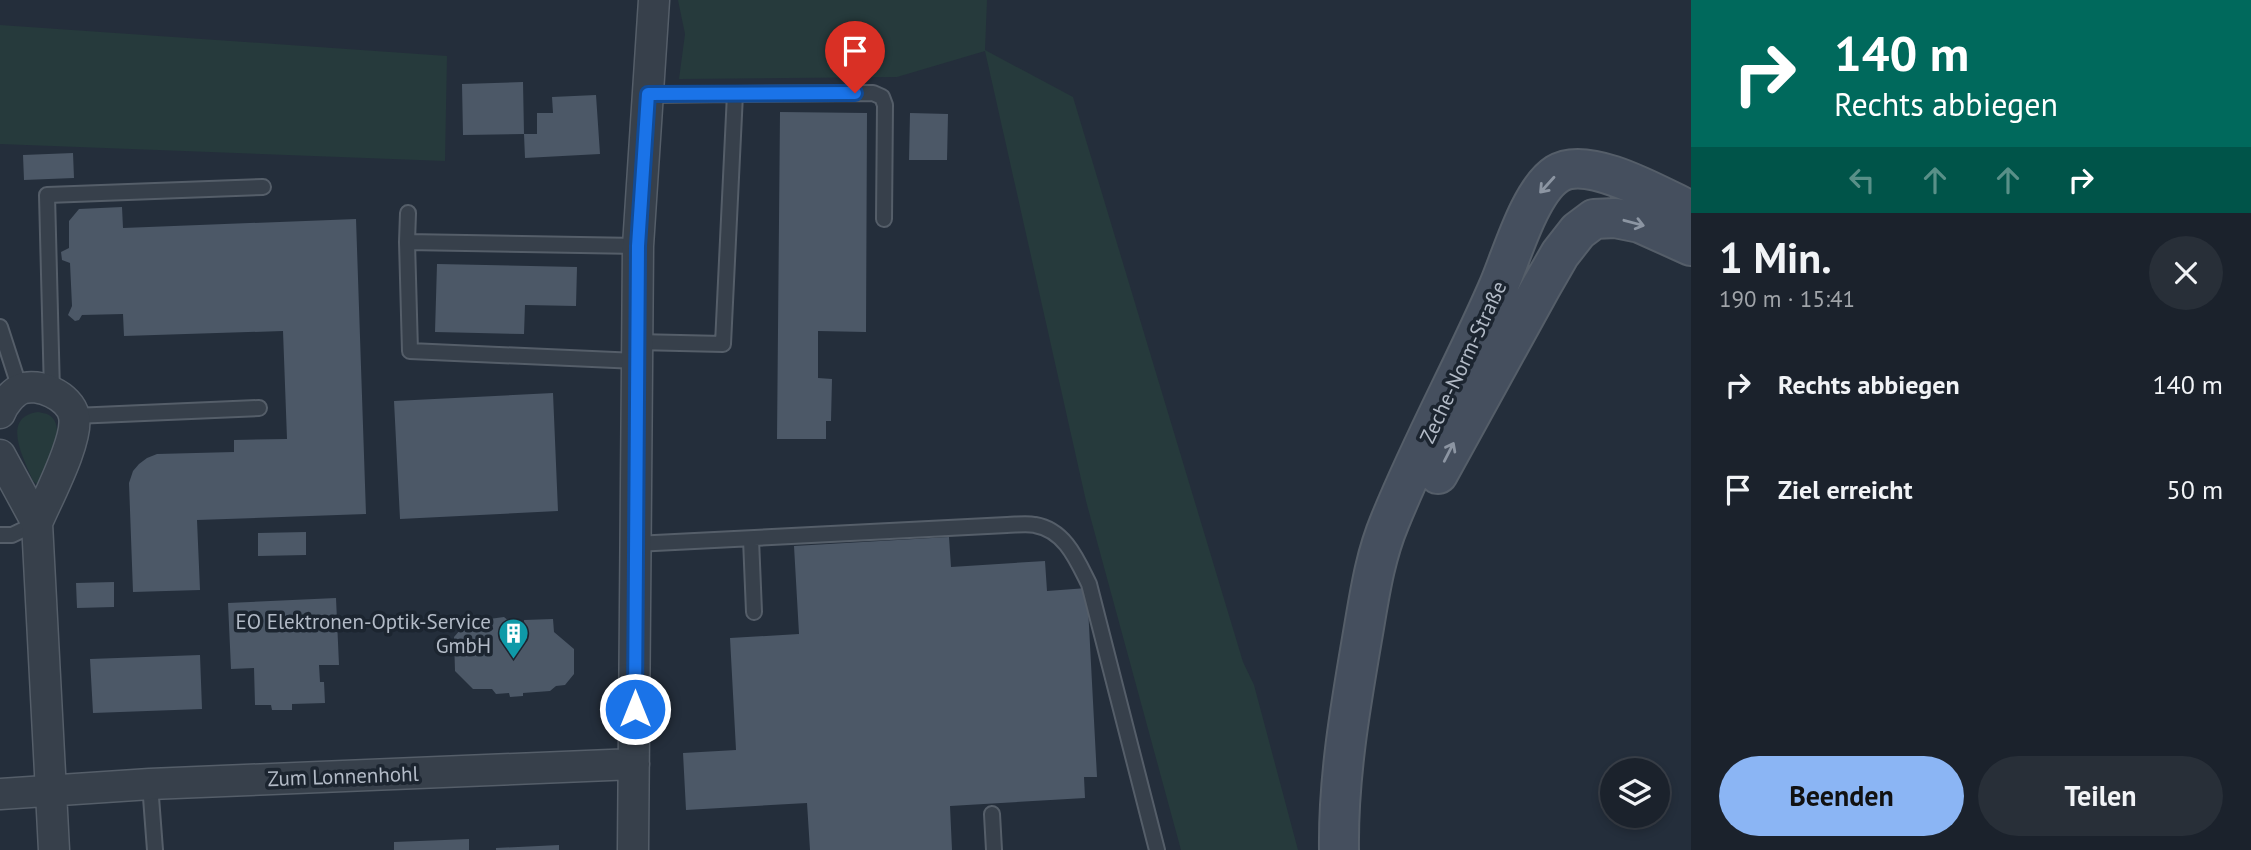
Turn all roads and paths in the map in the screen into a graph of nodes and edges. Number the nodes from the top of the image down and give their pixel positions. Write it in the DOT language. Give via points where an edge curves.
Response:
graph roads {
  1 [pos="654,0"];
  2 [pos="648,94"];
  3 [pos="735,94"];
  4 [pos="263,187"];
  5 [pos="1691,211"];
  6 [pos="408,213"];
  7 [pos="884,219"];
  8 [pos="407,242"];
  9 [pos="638,246"];
  10 [pos="1691,246"];
  11 [pos="0,327"];
  12 [pos="637,351"];
  13 [pos="20,389"];
  14 [pos="52,392"];
  15 [pos="259,408"];
  16 [pos="0,413"];
  17 [pos="74,416"];
  18 [pos="0,455"];
  19 [pos="37,523"];
  20 [pos="0,535"];
  21 [pos="751,539"];
  22 [pos="635,544"];
  23 [pos="754,612"];
  24 [pos="1352,697"];
  25 [pos="634,764"];
  26 [pos="150,784"];
  27 [pos="52,791"];
  28 [pos="0,794"];
  29 [pos="992,814"];
  30 [pos="54,850"];
  31 [pos="155,850"];
  32 [pos="633,850"];
  33 [pos="994,850"];
  34 [pos="1157,850"];
  35 [pos="1339,850"];
  1 -- 2 [label="street"];
  2 -- 3 [label="lane"];
  2 -- 9 [label="street"];
  3 -- 7 [label="lane" via="873,93 882,97"];
  3 -- 12 [label="lane" via="723,344"];
  4 -- 14 [label="lane" via="47,195"];
  5 -- 24 [label="main road, Zeche-Norm-Straße, one-way" via="1609,174 1574,168 1558,173 1535,199 1389,523 1374,572"];
  6 -- 8 [label="lane"];
  8 -- 9 [label="lane"];
  8 -- 12 [label="lane" via="410,351"];
  9 -- 12 [label="street"];
  24 -- 10 [label="main road, Zeche-Norm-Straße, one-way" via="1391,578 1421,509 1560,254 1594,219 1640,223"];
  11 -- 13 [label="lane"];
  12 -- 22 [label="street"];
  13 -- 14 [label="street"];
  13 -- 16 [label="street"];
  14 -- 17 [label="street" via="68,404"];
  15 -- 17 [label="lane"];
  17 -- 19 [label="street" via="68,452"];
  18 -- 19 [label="street"];
  19 -- 20 [label="lane"];
  19 -- 27 [label="street"];
  21 -- 22 [label="lane"];
  21 -- 23 [label="lane"];
  21 -- 34 [label="lane" via="1035,525 1059,536 1074,553 1089,584"];
  22 -- 25 [label="street"];
  24 -- 35 [label="main road, Zeche-Norm-Straße"];
  25 -- 26 [label="street, Zum Lonnenhohl"];
  25 -- 32 [label="street"];
  26 -- 27 [label="street, Zum Lonnenhohl"];
  26 -- 31 [label="lane"];
  27 -- 28 [label="street, Zum Lonnenhohl"];
  27 -- 30 [label="street"];
  29 -- 33 [label="lane"];
}
